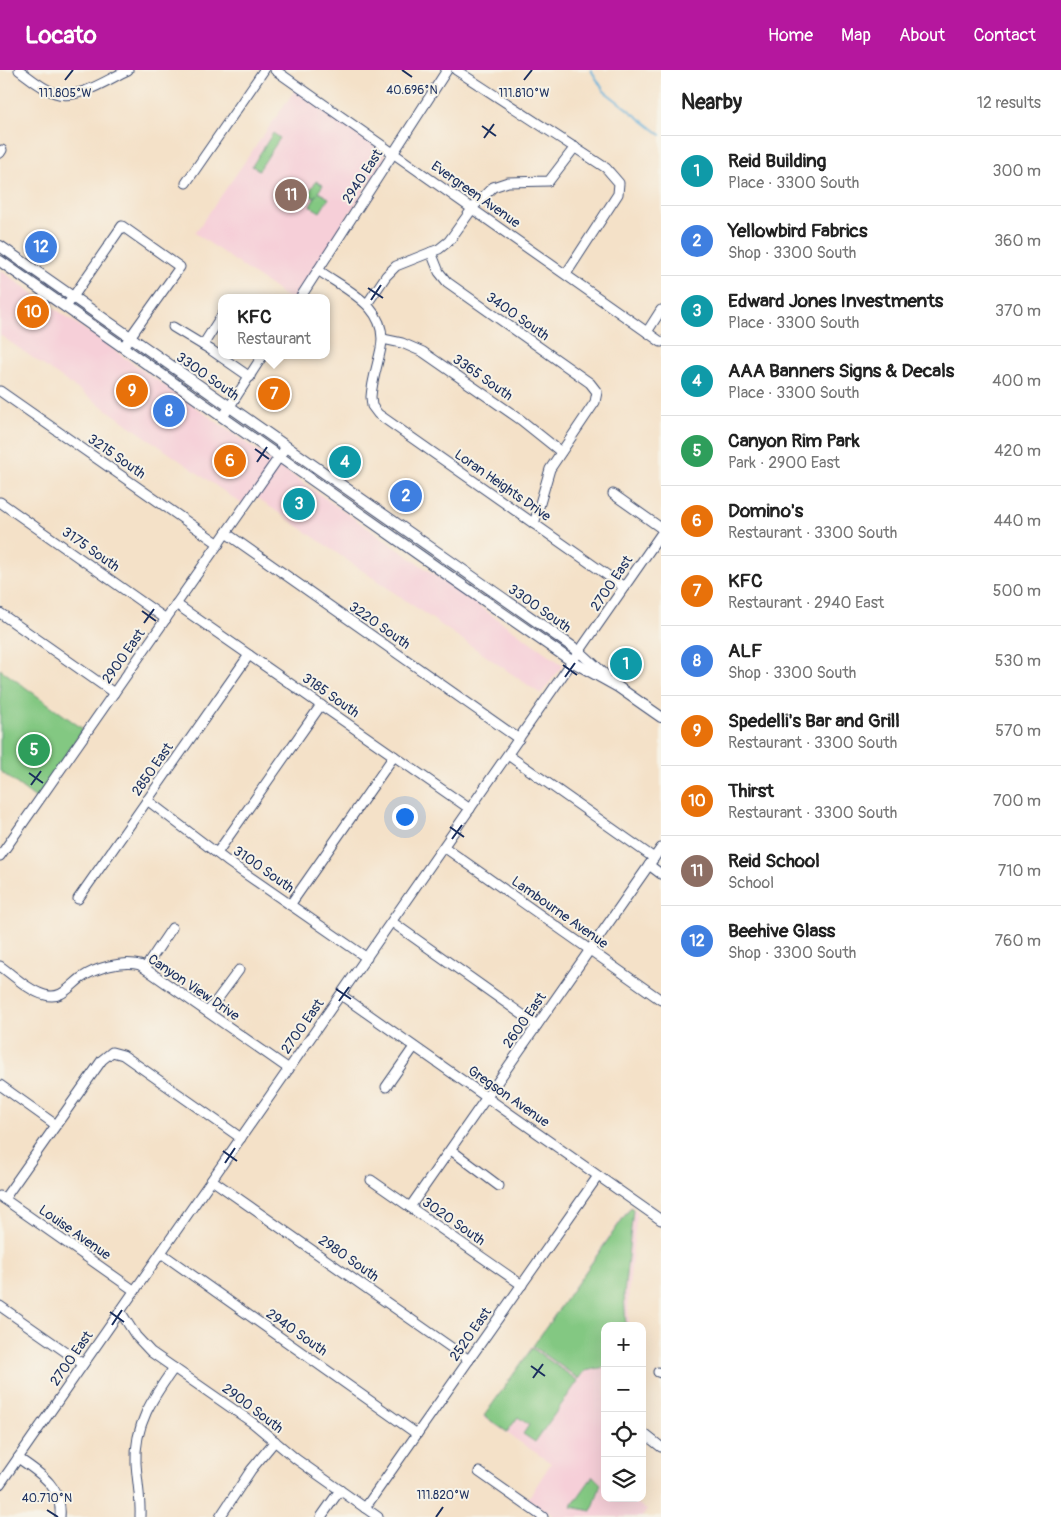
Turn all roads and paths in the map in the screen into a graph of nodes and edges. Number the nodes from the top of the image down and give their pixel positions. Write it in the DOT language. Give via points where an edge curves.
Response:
graph roads {
  1 [pos="19,70"];
  2 [pos="126,70"];
  3 [pos="264,70"];
  4 [pos="274,70"];
  5 [pos="447,70"];
  6 [pos="456,70"];
  7 [pos="575,147"];
  8 [pos="393,153"];
  9 [pos="186,183"];
  10 [pos="473,209"];
  11 [pos="0,246"];
  12 [pos="431,252"];
  13 [pos="0,261"];
  14 [pos="318,270"];
  15 [pos="566,274"];
  16 [pos="303,294"];
  17 [pos="72,297"];
  18 [pos="367,304"];
  19 [pos="66,307"];
  20 [pos="661,310"];
  21 [pos="218,321"];
  22 [pos="173,327"];
  23 [pos="646,332"];
  24 [pos="130,337"];
  25 [pos="383,338"];
  26 [pos="661,342"];
  27 [pos="203,345"];
  28 [pos="124,347"];
  29 [pos="218,355"];
  30 [pos="224,359"];
  31 [pos="261,359"];
  32 [pos="250,377"];
  33 [pos="0,391"];
  34 [pos="230,407"];
  35 [pos="222,417"];
  36 [pos="286,447"];
  37 [pos="561,452"];
  38 [pos="279,457"];
  39 [pos="613,494"];
  40 [pos="0,502"];
  41 [pos="534,524"];
  42 [pos="661,528"];
  43 [pos="226,533"];
  44 [pos="661,534"];
  45 [pos="219,544"];
  46 [pos="624,587"];
  47 [pos="176,604"];
  48 [pos="0,613"];
  49 [pos="166,619"];
  50 [pos="580,652"];
  51 [pos="248,654"];
  52 [pos="573,662"];
  53 [pos="618,687"];
  54 [pos="114,693"];
  55 [pos="321,705"];
  56 [pos="661,717"];
  57 [pos="519,739"];
  58 [pos="508,755"];
  59 [pos="394,756"];
  60 [pos="147,800"];
  61 [pos="470,810"];
  62 [pos="444,847"];
  63 [pos="661,848"];
  64 [pos="217,853"];
  65 [pos="0,856"];
  66 [pos="651,862"];
  67 [pos="661,874"];
  68 [pos="78,899"];
  69 [pos="290,905"];
  70 [pos="392,922"];
  71 [pos="172,928"];
  72 [pos="590,950"];
  73 [pos="367,958"];
  74 [pos="0,966"];
  75 [pos="145,968"];
  76 [pos="239,970"];
  77 [pos="341,995"];
  78 [pos="661,1000"];
  79 [pos="208,1012"];
  80 [pos="537,1025"];
  81 [pos="414,1047"];
  82 [pos="289,1069"];
  83 [pos="0,1086"];
  84 [pos="386,1088"];
  85 [pos="487,1098"];
  86 [pos="56,1125"];
  87 [pos="241,1138"];
  88 [pos="450,1150"];
  89 [pos="598,1176"];
  90 [pos="212,1180"];
  91 [pos="371,1180"];
  92 [pos="499,1186"];
  93 [pos="2,1198"];
  94 [pos="410,1208"];
  95 [pos="661,1220"];
  96 [pos="161,1253"];
  97 [pos="522,1285"];
  98 [pos="135,1290"];
  99 [pos="0,1306"];
  100 [pos="120,1311"];
  101 [pos="469,1360"];
  102 [pos="84,1364"];
  103 [pos="174,1368"];
  104 [pos="417,1434"];
  105 [pos="646,1435"];
  106 [pos="275,1441"];
  107 [pos="661,1447"];
  108 [pos="18,1458"];
  109 [pos="479,1472"];
  110 [pos="0,1484"];
  111 [pos="340,1490"];
  112 [pos="366,1508"];
  113 [pos="60,1517"];
  114 [pos="140,1517"];
  115 [pos="220,1517"];
  116 [pos="321,1517"];
  117 [pos="378,1517"];
  118 [pos="543,1517"];
  1 -- 2 [label="street" via="51,92 66,95 80,92"];
  3 -- 9 [label="street"];
  4 -- 8 [label="street, Evergreen Avenue"];
  5 -- 8 [label="street, 2940 East"];
  6 -- 7 [label="street"];
  7 -- 10 [label="street" via="549,181 502,184 485,193"];
  7 -- 15 [label="street" via="612,173 620,186"];
  8 -- 10 [label="street, Evergreen Avenue"];
  8 -- 14 [label="street, 2940 East"];
  10 -- 12 [label="street" via="450,240"];
  10 -- 15 [label="street, Evergreen Avenue"];
  11 -- 17 [label="main road, 3300 South"];
  12 -- 18 [label="street" via="396,266"];
  12 -- 37 [label="street, 3400 South" via="447,282 590,383 597,394 594,404"];
  13 -- 19 [label="main road, 3300 South"];
  14 -- 16 [label="street, 2940 East"];
  14 -- 18 [label="street"];
  15 -- 23 [label="street, Evergreen Avenue"];
  17 -- 19 [label="street"];
  17 -- 24 [label="main road, 3300 South"];
  17 -- 24 [label="street" via="122,226 180,267"];
  18 -- 25 [label="street" via="380,321"];
  19 -- 28 [label="main road, 3300 South"];
  20 -- 23 [label="street"];
  21 -- 27 [label="street"];
  22 -- 27 [label="street"];
  23 -- 26 [label="street, Evergreen Avenue"];
  24 -- 28 [label="street"];
  24 -- 34 [label="main road, 3300 South"];
  25 -- 37 [label="street, 3365 South" via="423,352 527,424"];
  25 -- 41 [label="street, Loran Heights Drive" via="371,401 382,417"];
  27 -- 29 [label="street"];
  28 -- 35 [label="main road, 3300 South"];
  30 -- 32 [label="street"];
  31 -- 32 [label="street"];
  32 -- 34 [label="street"];
  33 -- 45 [label="street, 3215 South"];
  34 -- 35 [label="street"];
  34 -- 36 [label="main road, 3300 South"];
  35 -- 38 [label="main road, 3300 South"];
  36 -- 38 [label="street, 2900 East"];
  36 -- 50 [label="main road, 3300 South"];
  37 -- 41 [label="street" via="548,473"];
  38 -- 43 [label="street, 2900 East"];
  38 -- 52 [label="main road, 3300 South"];
  39 -- 42 [label="street"];
  40 -- 49 [label="street, 3175 South"];
  41 -- 46 [label="street, Loran Heights Drive"];
  43 -- 45 [label="street, 2900 East"];
  43 -- 57 [label="street, 3220 South"];
  44 -- 46 [label="street, 2700 East"];
  45 -- 47 [label="street, 2900 East"];
  46 -- 50 [label="street, 2700 East"];
  47 -- 49 [label="street, 2900 East"];
  47 -- 51 [label="street, 3185 South"];
  48 -- 54 [label="street"];
  49 -- 54 [label="street, 2900 East"];
  50 -- 52 [label="street, 2700 East"];
  50 -- 53 [label="main road, 3300 South"];
  51 -- 55 [label="street, 3185 South"];
  51 -- 60 [label="street, 2850 East"];
  52 -- 53 [label="main road, 3300 South"];
  52 -- 57 [label="street, 2700 East"];
  53 -- 56 [label="main road, 3300 South"];
  54 -- 65 [label="street, 2900 East"];
  55 -- 59 [label="street, 3185 South"];
  55 -- 64 [label="street"];
  57 -- 58 [label="street, 2700 East"];
  58 -- 61 [label="street, 2700 East"];
  58 -- 66 [label="street"];
  59 -- 61 [label="street, 3185 South"];
  59 -- 69 [label="street"];
  60 -- 64 [label="street, 3100 South"];
  60 -- 68 [label="street, 2850 East"];
  61 -- 62 [label="street, 2700 East"];
  62 -- 70 [label="street, 2700 East"];
  62 -- 72 [label="street, Lambourne Avenue"];
  63 -- 66 [label="street, 2600 East"];
  64 -- 69 [label="street, 3100 South"];
  66 -- 67 [label="street"];
  66 -- 72 [label="street, 2600 East"];
  69 -- 73 [label="street, 3100 South"];
  70 -- 73 [label="street, 2700 East"];
  70 -- 80 [label="street"];
  71 -- 75 [label="street"];
  72 -- 78 [label="street, Lambourne Avenue"];
  72 -- 80 [label="street, 2600 East"];
  73 -- 77 [label="street, 2700 East"];
  74 -- 75 [label="street, Canyon View Drive" via="38,992 50,996 63,994 85,976 116,965 132,963"];
  75 -- 79 [label="street, Canyon View Drive"];
  76 -- 79 [label="street"];
  77 -- 81 [label="street, Gregson Avenue"];
  77 -- 82 [label="street, 2700 East"];
  79 -- 82 [label="street, Canyon View Drive"];
  80 -- 85 [label="street, 2600 East"];
  81 -- 84 [label="street"];
  81 -- 85 [label="street, Gregson Avenue"];
  82 -- 87 [label="street, 2700 East"];
  83 -- 86 [label="street"];
  85 -- 88 [label="street, 2600 East"];
  85 -- 89 [label="street, Gregson Avenue"];
  86 -- 87 [label="street" via="104,1057 112,1052 123,1055"];
  86 -- 93 [label="street"];
  87 -- 90 [label="street, 2700 East"];
  88 -- 92 [label="street"];
  88 -- 94 [label="street, 2600 East"];
  89 -- 95 [label="street, Gregson Avenue"];
  89 -- 97 [label="street, 2520 East"];
  90 -- 96 [label="street, 2700 East"];
  90 -- 101 [label="street, 2980 South"];
  91 -- 94 [label="street, 3020 South"];
  93 -- 98 [label="street, Louise Avenue"];
  94 -- 97 [label="street, 3020 South"];
  96 -- 98 [label="street, 2700 East"];
  96 -- 104 [label="street, 2940 South"];
  97 -- 101 [label="street, 2520 East"];
  98 -- 100 [label="street, 2700 East"];
  99 -- 102 [label="street"];
  100 -- 102 [label="street, 2700 East"];
  100 -- 103 [label="street, 2900 South" via="140,1342"];
  101 -- 104 [label="street, 2520 East"];
  102 -- 108 [label="street, 2700 East"];
  103 -- 106 [label="street, 2900 South"];
  103 -- 114 [label="street" via="148,1407 139,1431 136,1456"];
  104 -- 112 [label="street, 2520 East"];
  105 -- 107 [label="street"];
  106 -- 111 [label="street, 2900 South"];
  106 -- 115 [label="street"];
  108 -- 110 [label="street, 2700 East"];
  108 -- 113 [label="street" via="52,1486 59,1501"];
  109 -- 118 [label="street"];
  111 -- 112 [label="street, 2900 South"];
  111 -- 116 [label="street"];
  112 -- 117 [label="street, 2900 South"];
}
